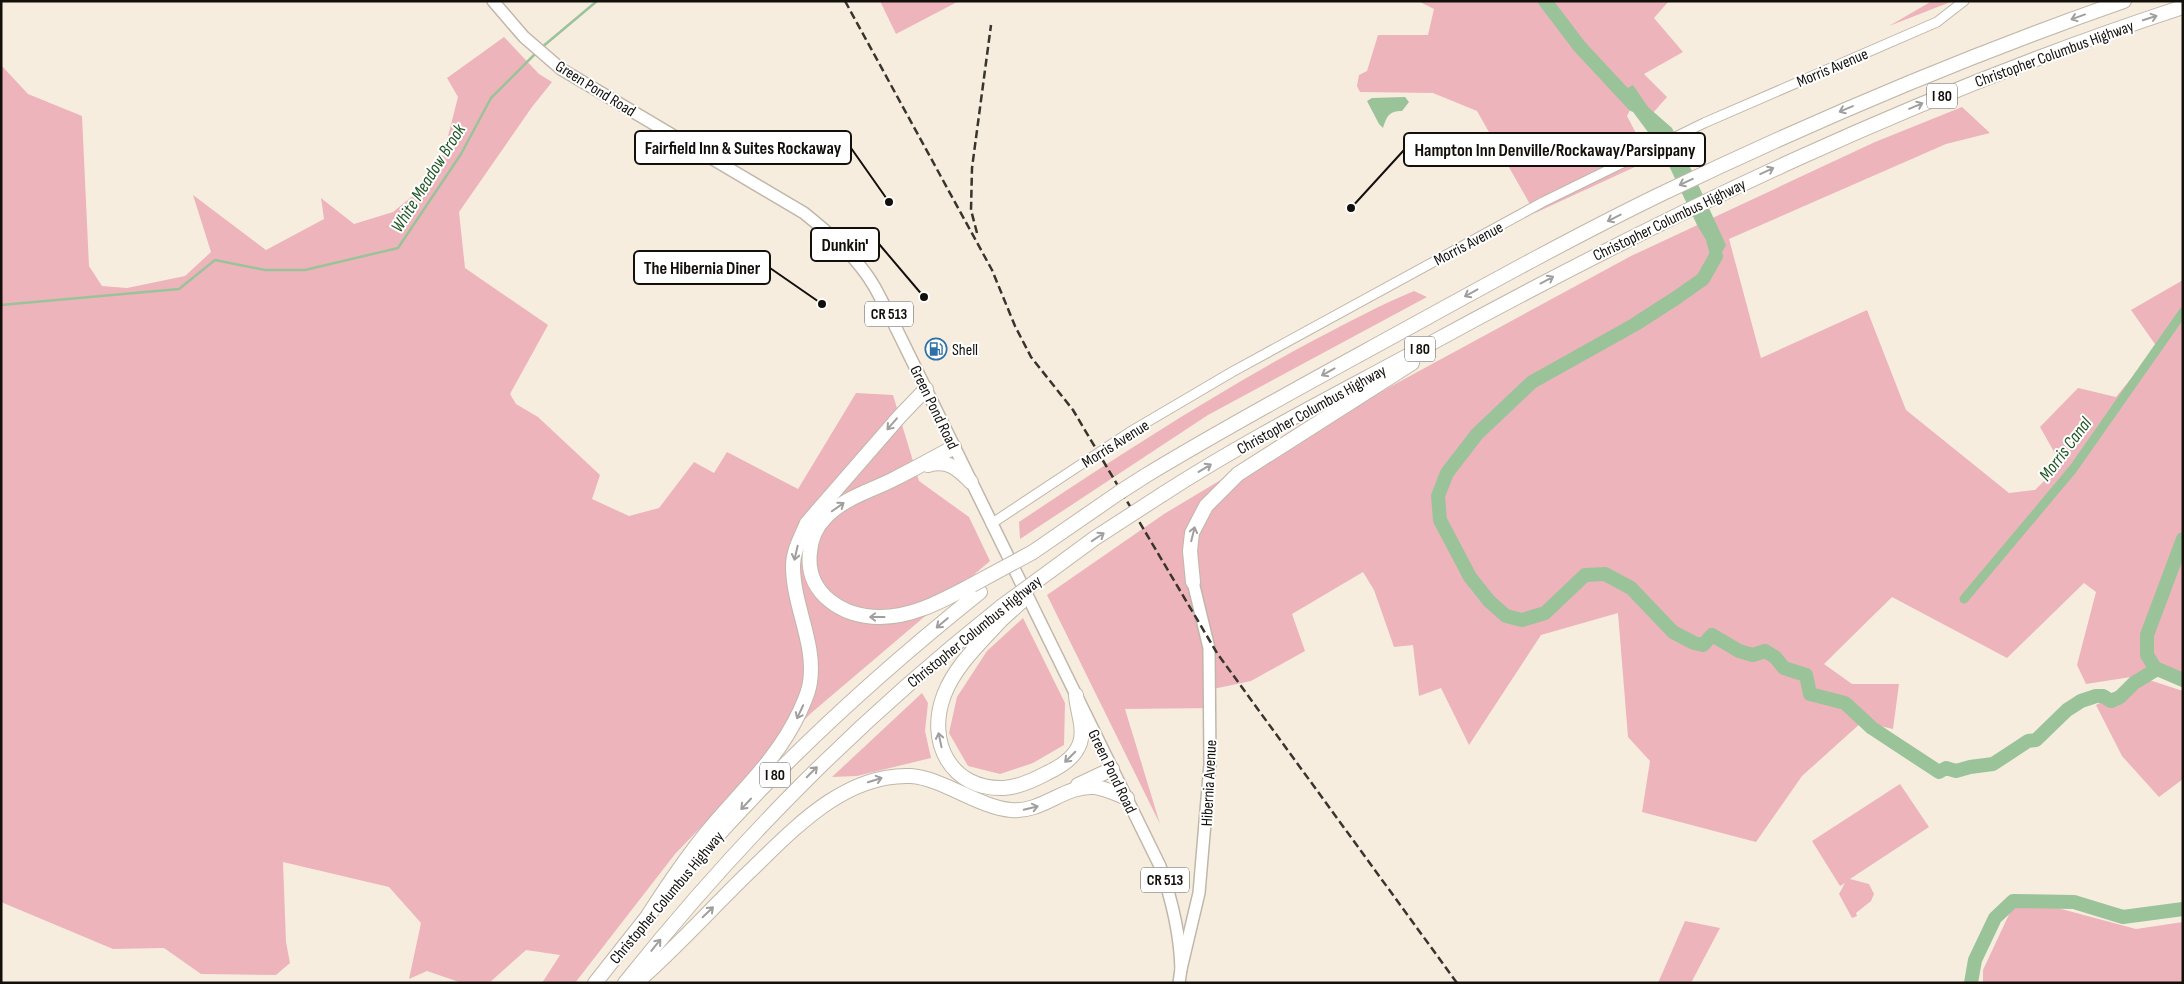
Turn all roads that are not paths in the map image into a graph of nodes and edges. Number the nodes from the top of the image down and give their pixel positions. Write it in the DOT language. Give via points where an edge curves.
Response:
graph roads {
  1 [pos="493,1"];
  2 [pos="1964,1"];
  3 [pos="2124,1"];
  4 [pos="2183,7"];
  5 [pos="1524,292"];
  6 [pos="926,389"];
  7 [pos="954,447"];
  8 [pos="915,468"];
  9 [pos="972,482"];
  10 [pos="992,524"];
  11 [pos="1193,582"];
  12 [pos="976,588"];
  13 [pos="1001,613"];
  14 [pos="1076,695"];
  15 [pos="1112,769"];
  16 [pos="1068,793"];
  17 [pos="1127,798"];
  18 [pos="649,914"];
  19 [pos="1181,968"];
  20 [pos="595,983"];
  21 [pos="625,983"];
  22 [pos="636,983"];
  23 [pos="1180,983"];
  1 -- 6 [label="main road, Green Pond Road / CR 513" via="524,37 561,69 779,198 831,235 874,286"];
  2 -- 10 [label="street, Morris Avenue" via="1937,22 1678,136 1543,202 1232,372 1099,452"];
  3 -- 12 [label="highway, Christopher Columbus Highway / I 80, one-way, bridge" via="1955,64 1804,127 1658,196 1490,283 1222,430 1145,476"];
  5 -- 4 [label="highway, Christopher Columbus Highway / I 80, one-way" via="1814,149 1935,98"];
  11 -- 5 [label="highway, one-way" via="1190,551 1197,520 1206,506 1238,474"];
  13 -- 5 [label="highway, Christopher Columbus Highway / I 80, one-way, bridge" via="1070,556 1164,494 1272,429"];
  6 -- 7 [label="main road, Green Pond Road / CR 513"];
  6 -- 18 [label="highway, one-way" via="807,523 793,566 810,661 807,697 779,750 712,825"];
  7 -- 8 [label="highway"];
  7 -- 9 [label="main road, Green Pond Road / CR 513"];
  8 -- 9 [label="highway" via="938,462 954,466"];
  12 -- 8 [label="highway, one-way" via="898,616 867,617 842,609 827,600 815,586 810,570 810,546 824,519 844,502"];
  9 -- 10 [label="main road, Green Pond Road / CR 513"];
  10 -- 14 [label="main road, Green Pond Road / CR 513"];
  11 -- 19 [label="main road, Hibernia Avenue" via="1209,648 1210,764 1199,893"];
  12 -- 18 [label="highway, Christopher Columbus Highway / I 80, one-way" via="800,750 729,822"];
  14 -- 13 [label="highway, one-way" via="1076,710 1083,732 1080,743 1069,759 1054,770 1006,788 977,784 953,767 944,755 939,737 938,718 944,696 953,676"];
  21 -- 13 [label="highway, Christopher Columbus Highway / I 80, one-way" via="713,876 794,790 890,699"];
  14 -- 15 [label="main road, Green Pond Road / CR 513"];
  15 -- 16 [label="highway"];
  15 -- 17 [label="main road, Green Pond Road / CR 513"];
  16 -- 17 [label="highway" via="1094,788"];
  22 -- 16 [label="highway, one-way" via="792,831 849,790 884,777 914,776 988,805 1011,810 1038,806"];
  17 -- 19 [label="main road, Green Pond Road / CR 513" via="1168,889 1178,930"];
  18 -- 20 [label="highway, Christopher Columbus Highway / I 80"];
  19 -- 23 [label="main road, Hibernia Avenue / CR 513"];
}
